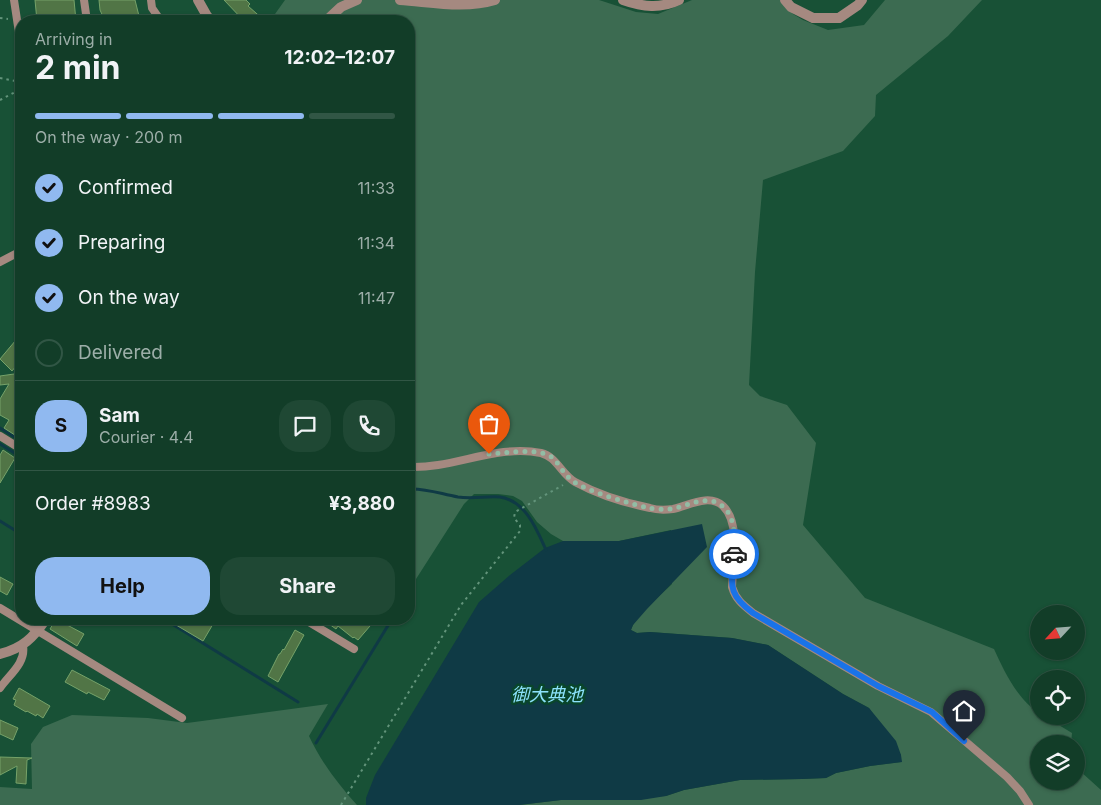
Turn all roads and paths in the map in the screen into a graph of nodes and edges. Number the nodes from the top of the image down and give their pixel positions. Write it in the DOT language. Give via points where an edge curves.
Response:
graph roads {
  1 [pos="14,0"];
  2 [pos="84,0"];
  3 [pos="151,0"];
  4 [pos="198,0"];
  5 [pos="357,0"];
  6 [pos="400,0"];
  7 [pos="494,0"];
  8 [pos="623,0"];
  9 [pos="679,0"];
  10 [pos="785,0"];
  11 [pos="862,0"];
  12 [pos="16,15"];
  13 [pos="86,15"];
  14 [pos="156,15"];
  15 [pos="205,15"];
  16 [pos="332,15"];
  17 [pos="0,78"];
  18 [pos="15,81"];
  19 [pos="15,92"];
  20 [pos="0,100"];
  21 [pos="15,254"];
  22 [pos="0,262"];
  23 [pos="0,436"];
  24 [pos="15,445"];
  25 [pos="415,466"];
  26 [pos="570,478"];
  27 [pos="0,608"];
  28 [pos="15,617"];
  29 [pos="28,625"];
  30 [pos="42,625"];
  31 [pos="314,625"];
  32 [pos="38,631"];
  33 [pos="23,646"];
  34 [pos="354,648"];
  35 [pos="0,654"];
  36 [pos="0,688"];
  37 [pos="182,718"];
  38 [pos="341,805"];
  39 [pos="1029,805"];
  1 -- 12 [label="street"];
  2 -- 13 [label="street"];
  3 -- 14 [label="street"];
  4 -- 15 [label="street"];
  5 -- 16 [label="street"];
  6 -- 7 [label="street" via="481,4"];
  8 -- 9 [label="street" via="650,7"];
  10 -- 11 [label="street" via="791,7 814,18 839,18"];
  17 -- 18 [label="path"];
  19 -- 20 [label="path"];
  21 -- 22 [label="street"];
  23 -- 24 [label="street"];
  25 -- 26 [label="street" via="489,454 541,453 552,458"];
  26 -- 38 [label="path" via="515,512 520,531 461,605"];
  26 -- 39 [label="street" via="601,493 650,508 670,509 705,500 723,506 735,532 732,587 741,604 878,686 932,712 1007,777"];
  27 -- 28 [label="street"];
  29 -- 32 [label="street"];
  30 -- 32 [label="street"];
  31 -- 34 [label="street"];
  32 -- 33 [label="street"];
  32 -- 37 [label="street"];
  33 -- 35 [label="street"];
  33 -- 36 [label="street" via="24,653 14,672"];
}
